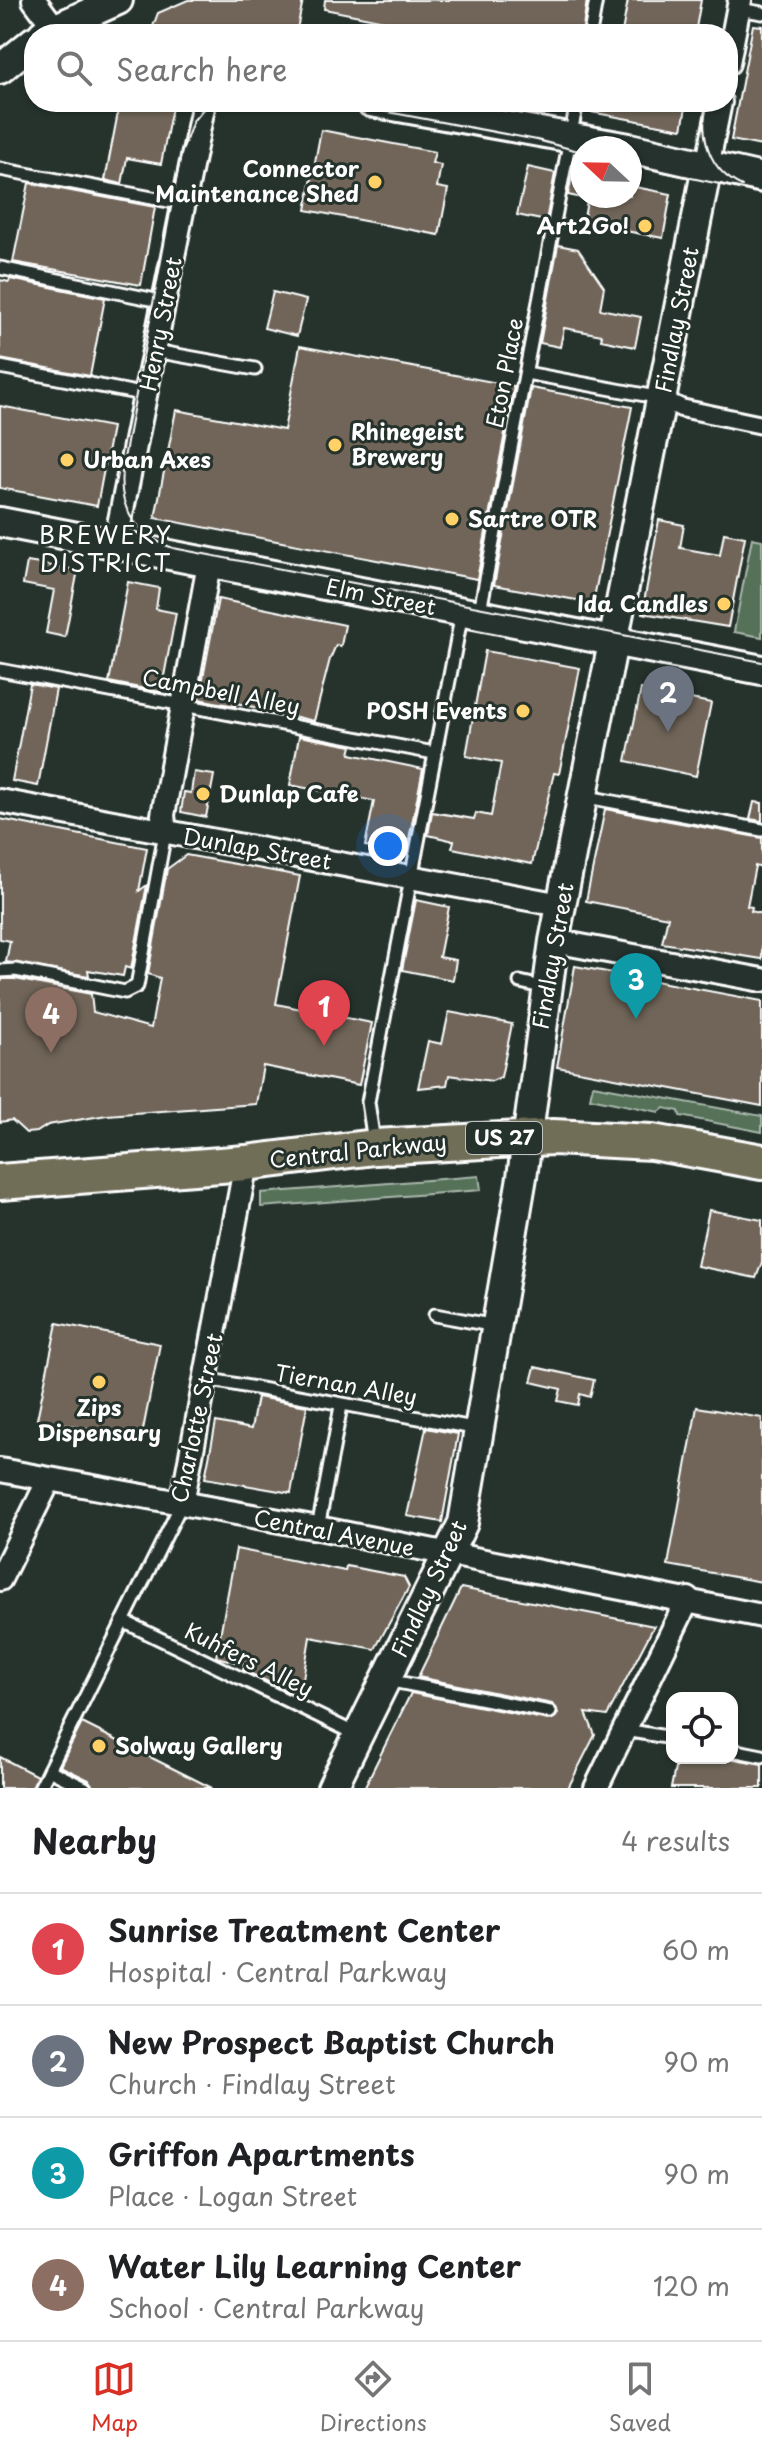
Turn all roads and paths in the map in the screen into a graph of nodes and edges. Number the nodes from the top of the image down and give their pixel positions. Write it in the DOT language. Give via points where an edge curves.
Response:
graph roads {
  1 [pos="34,0"];
  2 [pos="118,0"];
  3 [pos="596,0"];
  4 [pos="740,4"];
  5 [pos="762,13"];
  6 [pos="41,24"];
  7 [pos="66,24"];
  8 [pos="592,24"];
  9 [pos="736,24"];
  10 [pos="24,50"];
  11 [pos="0,69"];
  12 [pos="202,112"];
  13 [pos="428,112"];
  14 [pos="575,112"];
  15 [pos="718,112"];
  16 [pos="570,136"];
  17 [pos="570,137"];
  18 [pos="642,150"];
  19 [pos="707,167"];
  20 [pos="0,169"];
  21 [pos="762,178"];
  22 [pos="184,204"];
  23 [pos="0,268"];
  24 [pos="165,302"];
  25 [pos="155,351"];
  26 [pos="0,367"];
  27 [pos="255,369"];
  28 [pos="526,373"];
  29 [pos="147,395"];
  30 [pos="661,398"];
  31 [pos="762,425"];
  32 [pos="0,522"];
  33 [pos="115,545"];
  34 [pos="209,564"];
  35 [pos="470,614"];
  36 [pos="613,642"];
  37 [pos="0,670"];
  38 [pos="762,670"];
  39 [pos="183,705"];
  40 [pos="434,753"];
  41 [pos="582,796"];
  42 [pos="0,801"];
  43 [pos="762,830"];
  44 [pos="165,833"];
  45 [pos="410,877"];
  46 [pos="561,905"];
  47 [pos="554,941"];
  48 [pos="0,971"];
  49 [pos="762,980"];
  50 [pos="527,1137"];
  51 [pos="375,1147"];
  52 [pos="762,1162"];
  53 [pos="246,1163"];
  54 [pos="0,1182"];
  55 [pos="435,1315"];
  56 [pos="497,1326"];
  57 [pos="206,1379"];
  58 [pos="341,1406"];
  59 [pos="479,1429"];
  60 [pos="0,1470"];
  61 [pos="49,1480"];
  62 [pos="182,1503"];
  63 [pos="318,1528"];
  64 [pos="449,1556"];
  65 [pos="0,1579"];
  66 [pos="688,1599"];
  67 [pos="762,1616"];
  68 [pos="123,1621"];
  69 [pos="386,1680"];
  70 [pos="550,1712"];
  71 [pos="625,1730"];
  72 [pos="358,1735"];
  73 [pos="666,1737"];
  74 [pos="738,1751"];
  75 [pos="762,1756"];
  76 [pos="49,1770"];
  77 [pos="40,1788"];
  78 [pos="85,1788"];
  79 [pos="332,1788"];
  80 [pos="596,1788"];
  1 -- 6 [label="street"];
  2 -- 7 [label="street"];
  3 -- 8 [label="lane"];
  4 -- 5 [label="lane"];
  4 -- 9 [label="street"];
  10 -- 11 [label="street"];
  12 -- 22 [label="street, Henry Street"];
  13 -- 17 [label="street"];
  14 -- 16 [label="lane, Eton Place"];
  15 -- 19 [label="street, Findlay Street"];
  17 -- 28 [label="lane, Eton Place"];
  18 -- 19 [label="street"];
  19 -- 21 [label="street"];
  19 -- 30 [label="street, Findlay Street"];
  20 -- 22 [label="lane"];
  22 -- 24 [label="street, Henry Street"];
  23 -- 24 [label="lane"];
  24 -- 25 [label="street, Henry Street"];
  25 -- 27 [label="lane"];
  25 -- 29 [label="street, Henry Street"];
  26 -- 29 [label="lane"];
  28 -- 30 [label="lane"];
  28 -- 35 [label="lane, Eton Place"];
  29 -- 33 [label="street, Henry Street"];
  30 -- 31 [label="street" via="681,408"];
  30 -- 36 [label="street, Findlay Street"];
  32 -- 33 [label="street, Elm Street"];
  33 -- 34 [label="street, Elm Street"];
  34 -- 35 [label="street, Elm Street"];
  34 -- 39 [label="street"];
  35 -- 36 [label="street, Elm Street"];
  35 -- 40 [label="lane, Eton Place"];
  36 -- 38 [label="street, Elm Street"];
  36 -- 41 [label="street, Findlay Street"];
  37 -- 39 [label="lane, Campbell Alley"];
  39 -- 40 [label="lane, Campbell Alley"];
  39 -- 44 [label="street" via="163,815"];
  40 -- 45 [label="lane, Eton Place"];
  41 -- 43 [label="lane"];
  41 -- 46 [label="street, Findlay Street"];
  42 -- 44 [label="street, Dunlap Street"];
  44 -- 45 [label="street, Dunlap Street"];
  44 -- 48 [label="lane" via="137,986 125,992"];
  45 -- 46 [label="street, Dunlap Street"];
  45 -- 51 [label="lane, Eton Place" via="368,1102"];
  46 -- 47 [label="street, Findlay Street"];
  47 -- 49 [label="street"];
  47 -- 50 [label="street, Findlay Street" via="533,985"];
  50 -- 51 [label="main road, Central Parkway / US 27"];
  50 -- 52 [label="main road, Central Parkway / US 27" via="652,1142"];
  50 -- 56 [label="street, Findlay Street"];
  51 -- 53 [label="main road, Central Parkway / US 27"];
  53 -- 54 [label="main road, Central Parkway / US 27"];
  53 -- 57 [label="street, Charlotte Street"];
  55 -- 56 [label="lane"];
  56 -- 59 [label="street, Findlay Street"];
  57 -- 58 [label="lane, Tiernan Alley"];
  57 -- 62 [label="street, Charlotte Street"];
  58 -- 59 [label="lane, Tiernan Alley"];
  58 -- 63 [label="lane"];
  59 -- 64 [label="street, Findlay Street" via="463,1523"];
  60 -- 61 [label="street, Central Avenue"];
  61 -- 62 [label="street, Central Avenue"];
  61 -- 65 [label="street"];
  62 -- 63 [label="street, Central Avenue"];
  62 -- 68 [label="lane, Charlotte Street"];
  63 -- 64 [label="street, Central Avenue"];
  64 -- 66 [label="street, Central Avenue"];
  64 -- 69 [label="street, Findlay Street"];
  66 -- 67 [label="street, Central Avenue"];
  66 -- 71 [label="street"];
  68 -- 72 [label="lane, Kuhfers Alley"];
  68 -- 76 [label="lane, Charlotte Street"];
  69 -- 70 [label="lane"];
  69 -- 72 [label="street, Findlay Street"];
  71 -- 73 [label="lane"];
  71 -- 80 [label="street"];
  72 -- 79 [label="street, Findlay Street"];
  74 -- 75 [label="lane"];
  76 -- 77 [label="lane, Charlotte Street"];
  76 -- 78 [label="lane"];
}
